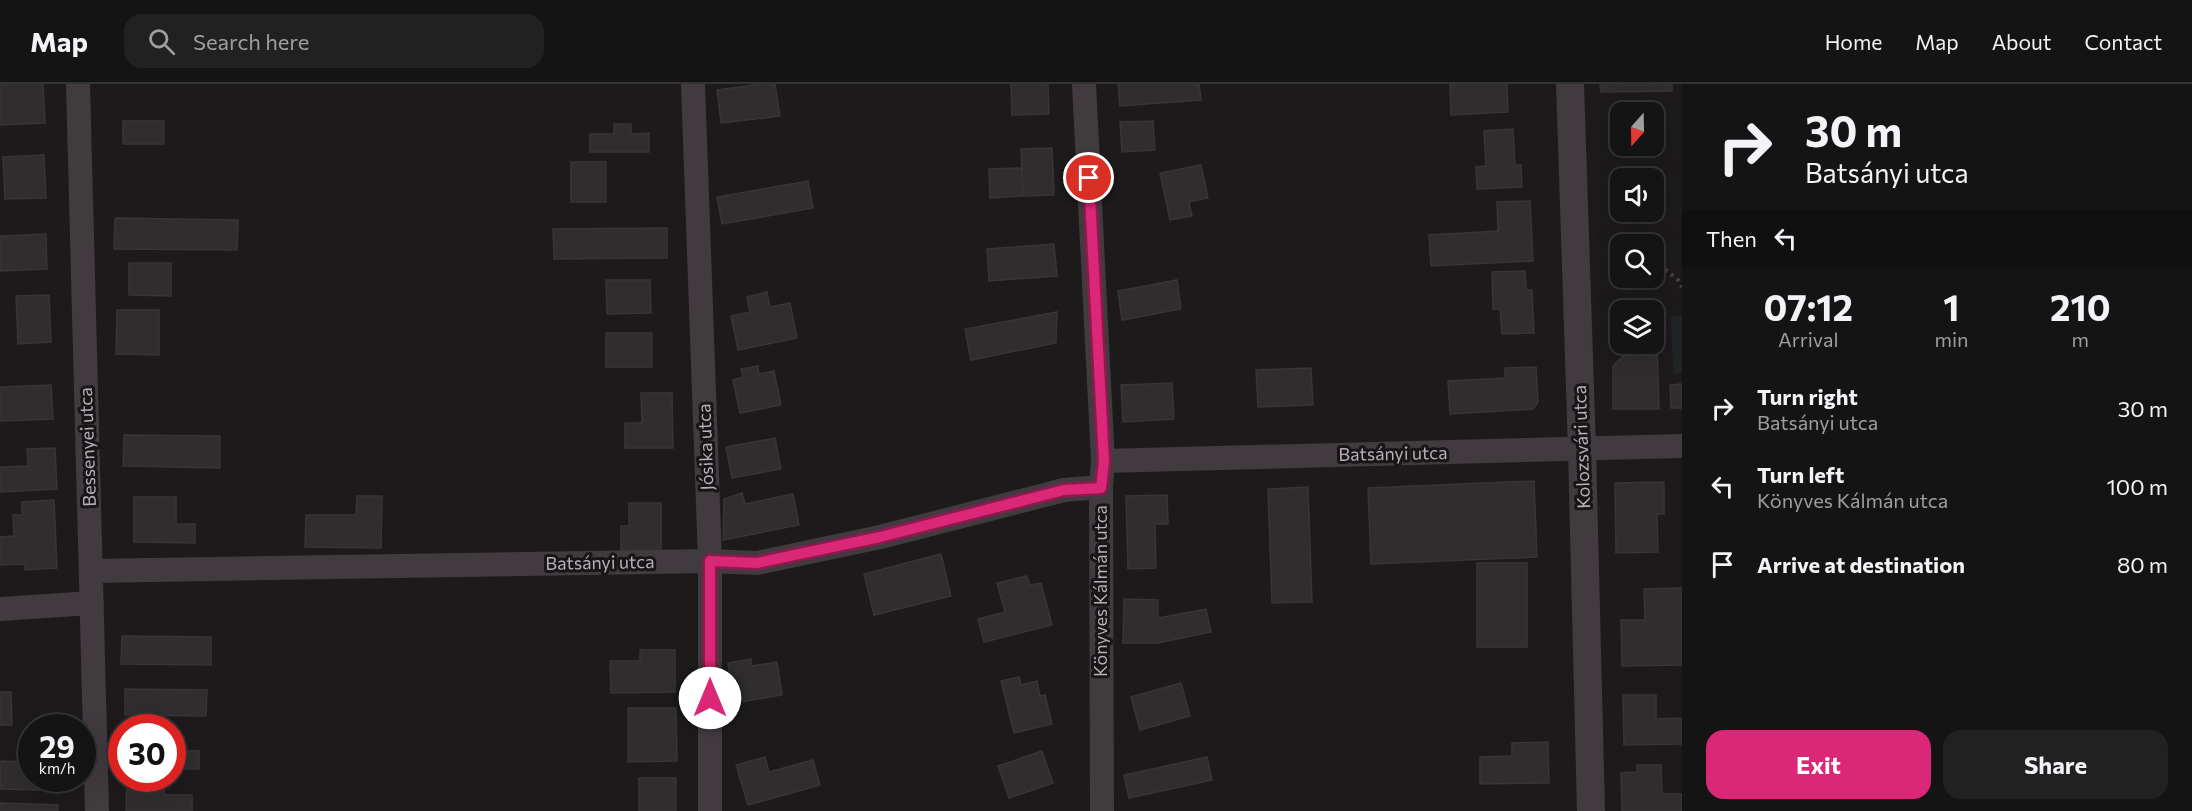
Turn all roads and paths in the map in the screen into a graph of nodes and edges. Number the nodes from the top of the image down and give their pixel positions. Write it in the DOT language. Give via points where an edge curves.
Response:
graph roads {
  1 [pos="78,84"];
  2 [pos="693,84"];
  3 [pos="1084,84"];
  4 [pos="1570,84"];
  5 [pos="1664,268"];
  6 [pos="1682,287"];
  7 [pos="1682,447"];
  8 [pos="1582,449"];
  9 [pos="1104,461"];
  10 [pos="1101,488"];
  11 [pos="710,561"];
  12 [pos="91,571"];
  13 [pos="92,603"];
  14 [pos="0,609"];
  15 [pos="97,811"];
  16 [pos="710,811"];
  17 [pos="1102,811"];
  18 [pos="1591,811"];
  1 -- 12 [label="street, Bessenyei utca"];
  2 -- 11 [label="street, Jósika utca"];
  3 -- 9 [label="street, Könyves Kálmán utca"];
  4 -- 8 [label="street, Kolozsvári utca"];
  5 -- 6 [label="path"];
  7 -- 8 [label="street, Batsányi utca"];
  8 -- 9 [label="street, Batsányi utca"];
  8 -- 18 [label="street, Kolozsvári utca"];
  9 -- 10 [label="street, Könyves Kálmán utca"];
  10 -- 11 [label="street, Batsányi utca" via="1064,490 880,537 757,563"];
  10 -- 17 [label="street, Könyves Kálmán utca"];
  11 -- 12 [label="street, Batsányi utca"];
  11 -- 16 [label="street, Jósika utca"];
  12 -- 13 [label="street, Bessenyei utca"];
  13 -- 14 [label="street"];
  13 -- 15 [label="street, Bessenyei utca"];
}
